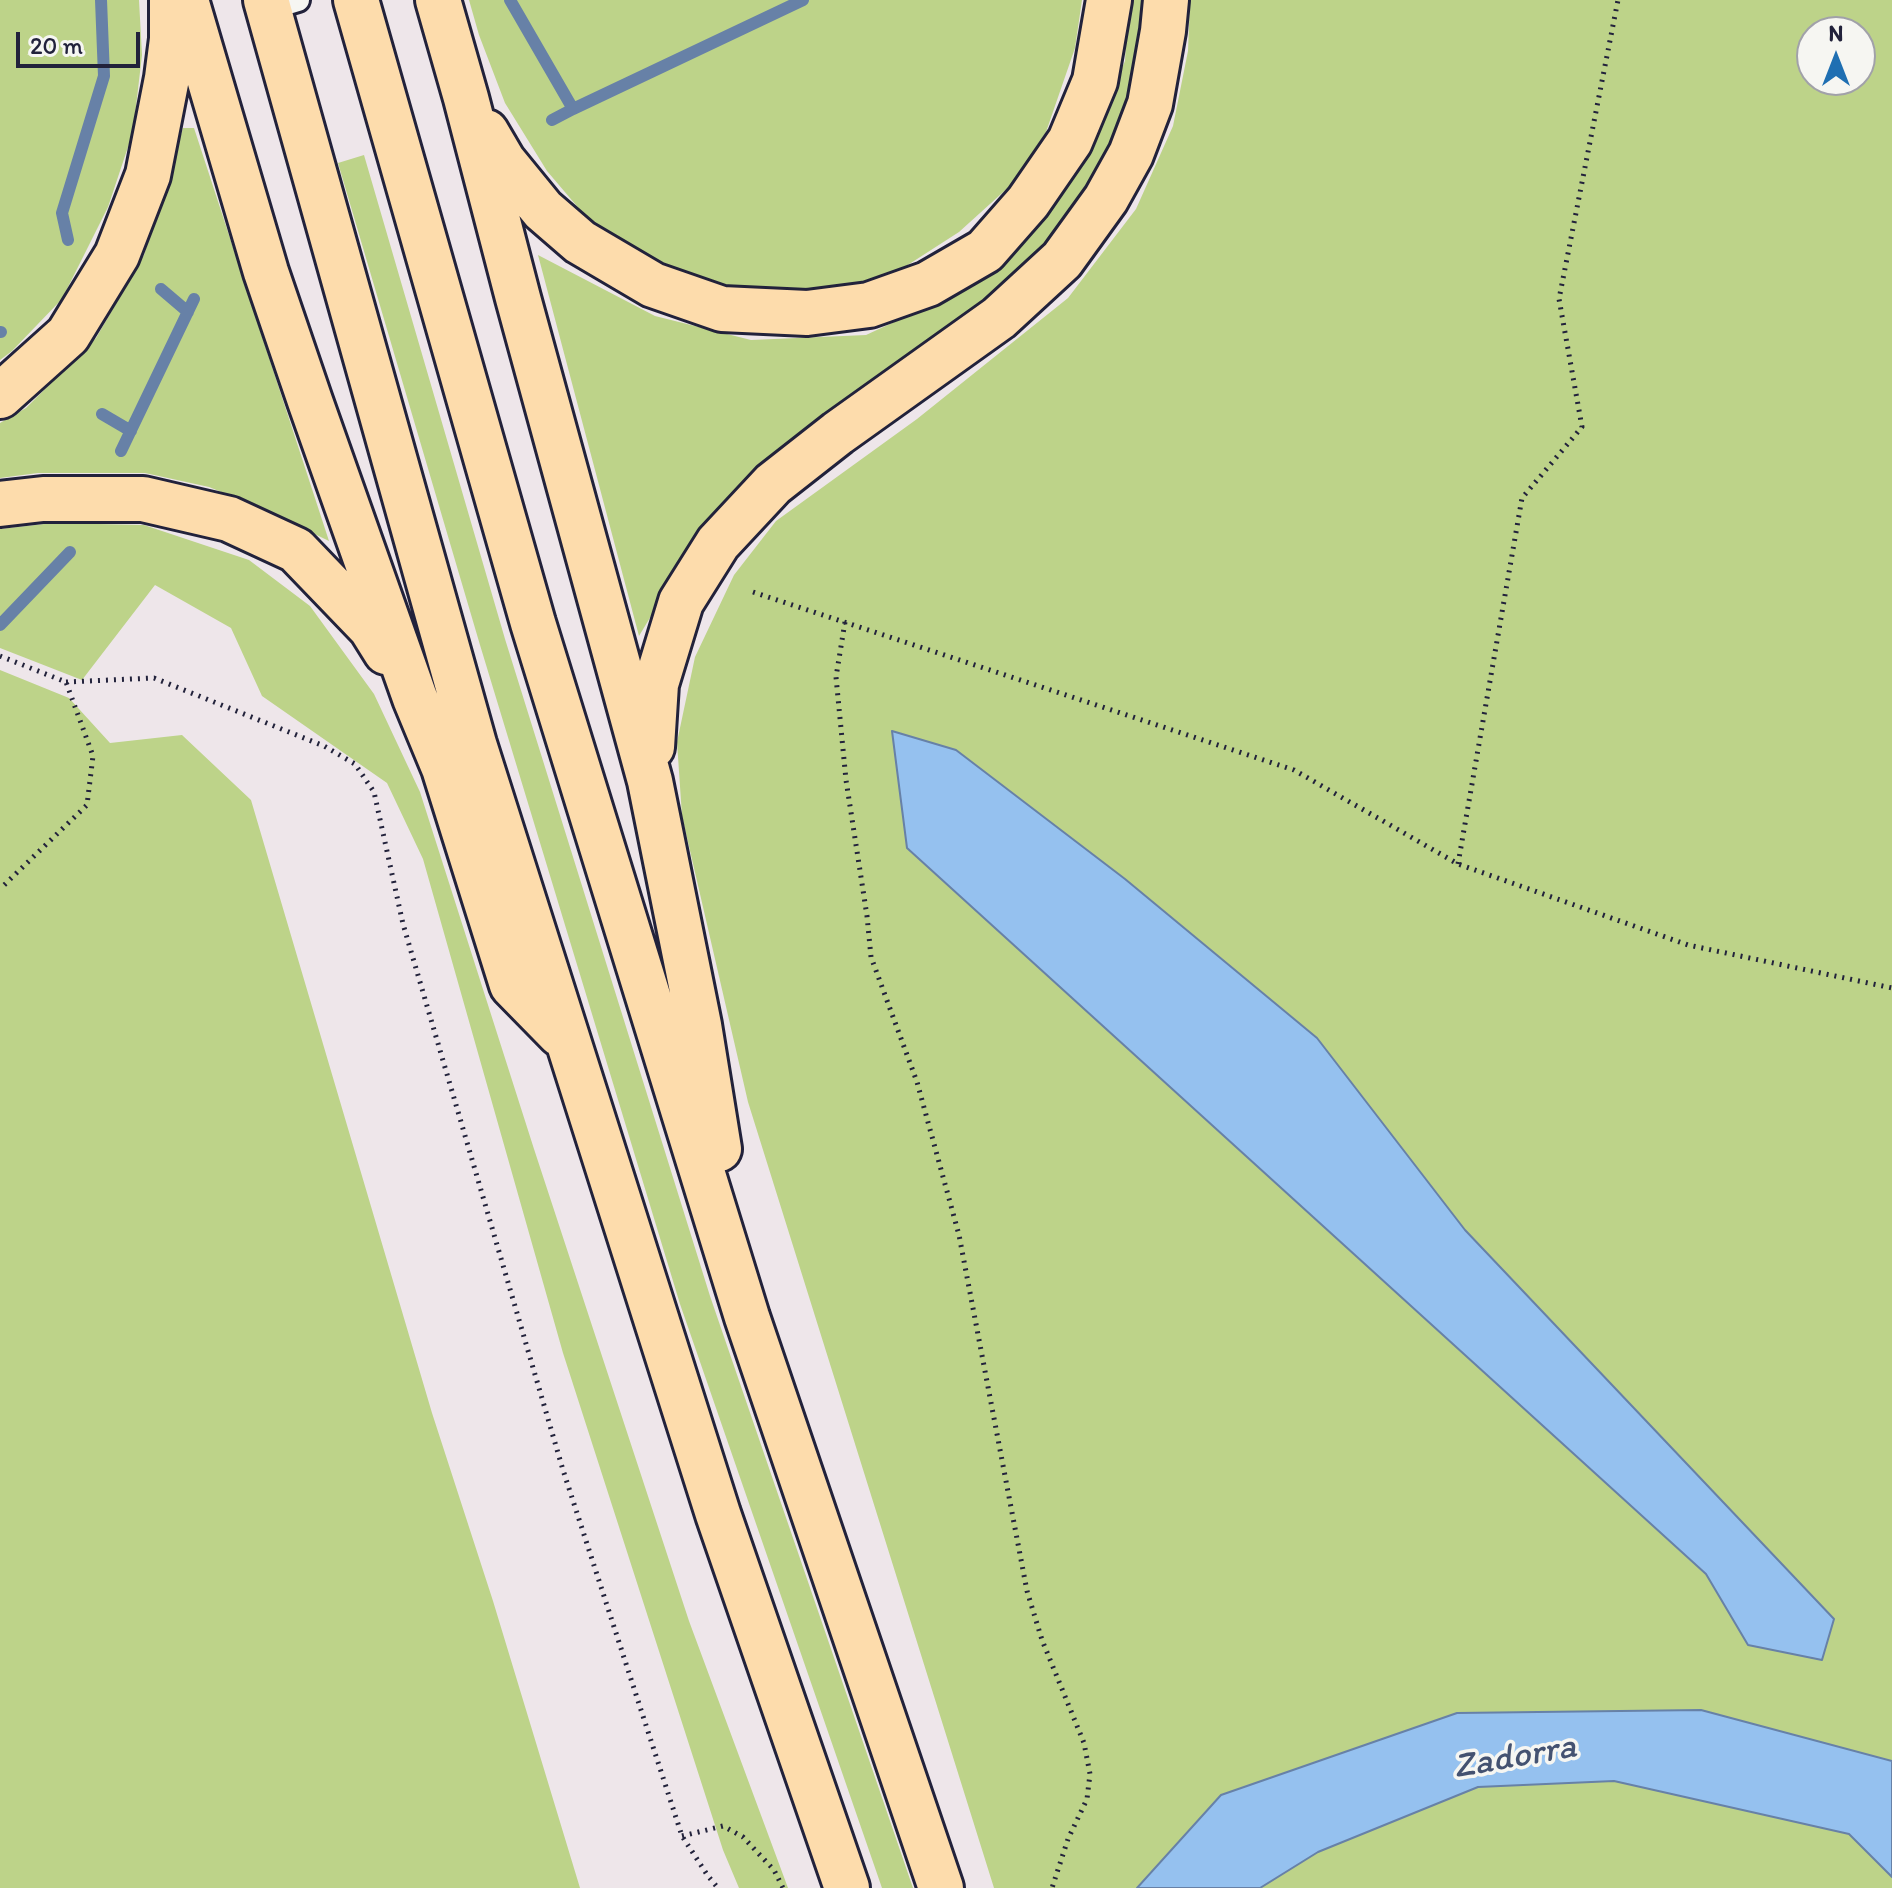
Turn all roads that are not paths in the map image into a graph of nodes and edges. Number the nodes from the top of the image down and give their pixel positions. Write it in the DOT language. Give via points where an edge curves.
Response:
graph roads {
  1 [pos="172,0"];
  2 [pos="186,0"];
  3 [pos="356,0"];
  4 [pos="438,0"];
  5 [pos="1109,0"];
  6 [pos="1166,0"];
  7 [pos="278,3"];
  8 [pos="466,98"];
  9 [pos="0,396"];
  10 [pos="0,504"];
  11 [pos="415,698"];
  12 [pos="650,781"];
  13 [pos="567,1041"];
  14 [pos="747,1317"];
  15 [pos="847,1888"];
  16 [pos="941,1888"];
  1 -- 9 [label="highway" via="167,78 148,175 117,255 68,335"];
  2 -- 11 [label="highway" via="271,287"];
  3 -- 14 [label="highway" via="533,623"];
  4 -- 8 [label="highway"];
  5 -- 8 [label="highway" via="1095,81 1070,141 1028,202 985,251 928,284 869,305 807,313 722,309 653,285 580,242 543,210 503,161"];
  6 -- 12 [label="highway" via="1150,104 1131,154 1062,260 999,318 773,484 718,543 681,602 656,684"];
  7 -- 13 [label="highway" via="470,729"];
  8 -- 12 [label="highway"];
  10 -- 11 [label="highway" via="143,499 229,519 296,550 371,628"];
  11 -- 13 [label="highway" via="444,768 512,985"];
  12 -- 14 [label="highway" via="699,1025"];
  13 -- 15 [label="highway" via="718,1514"];
  14 -- 16 [label="highway"];
}
